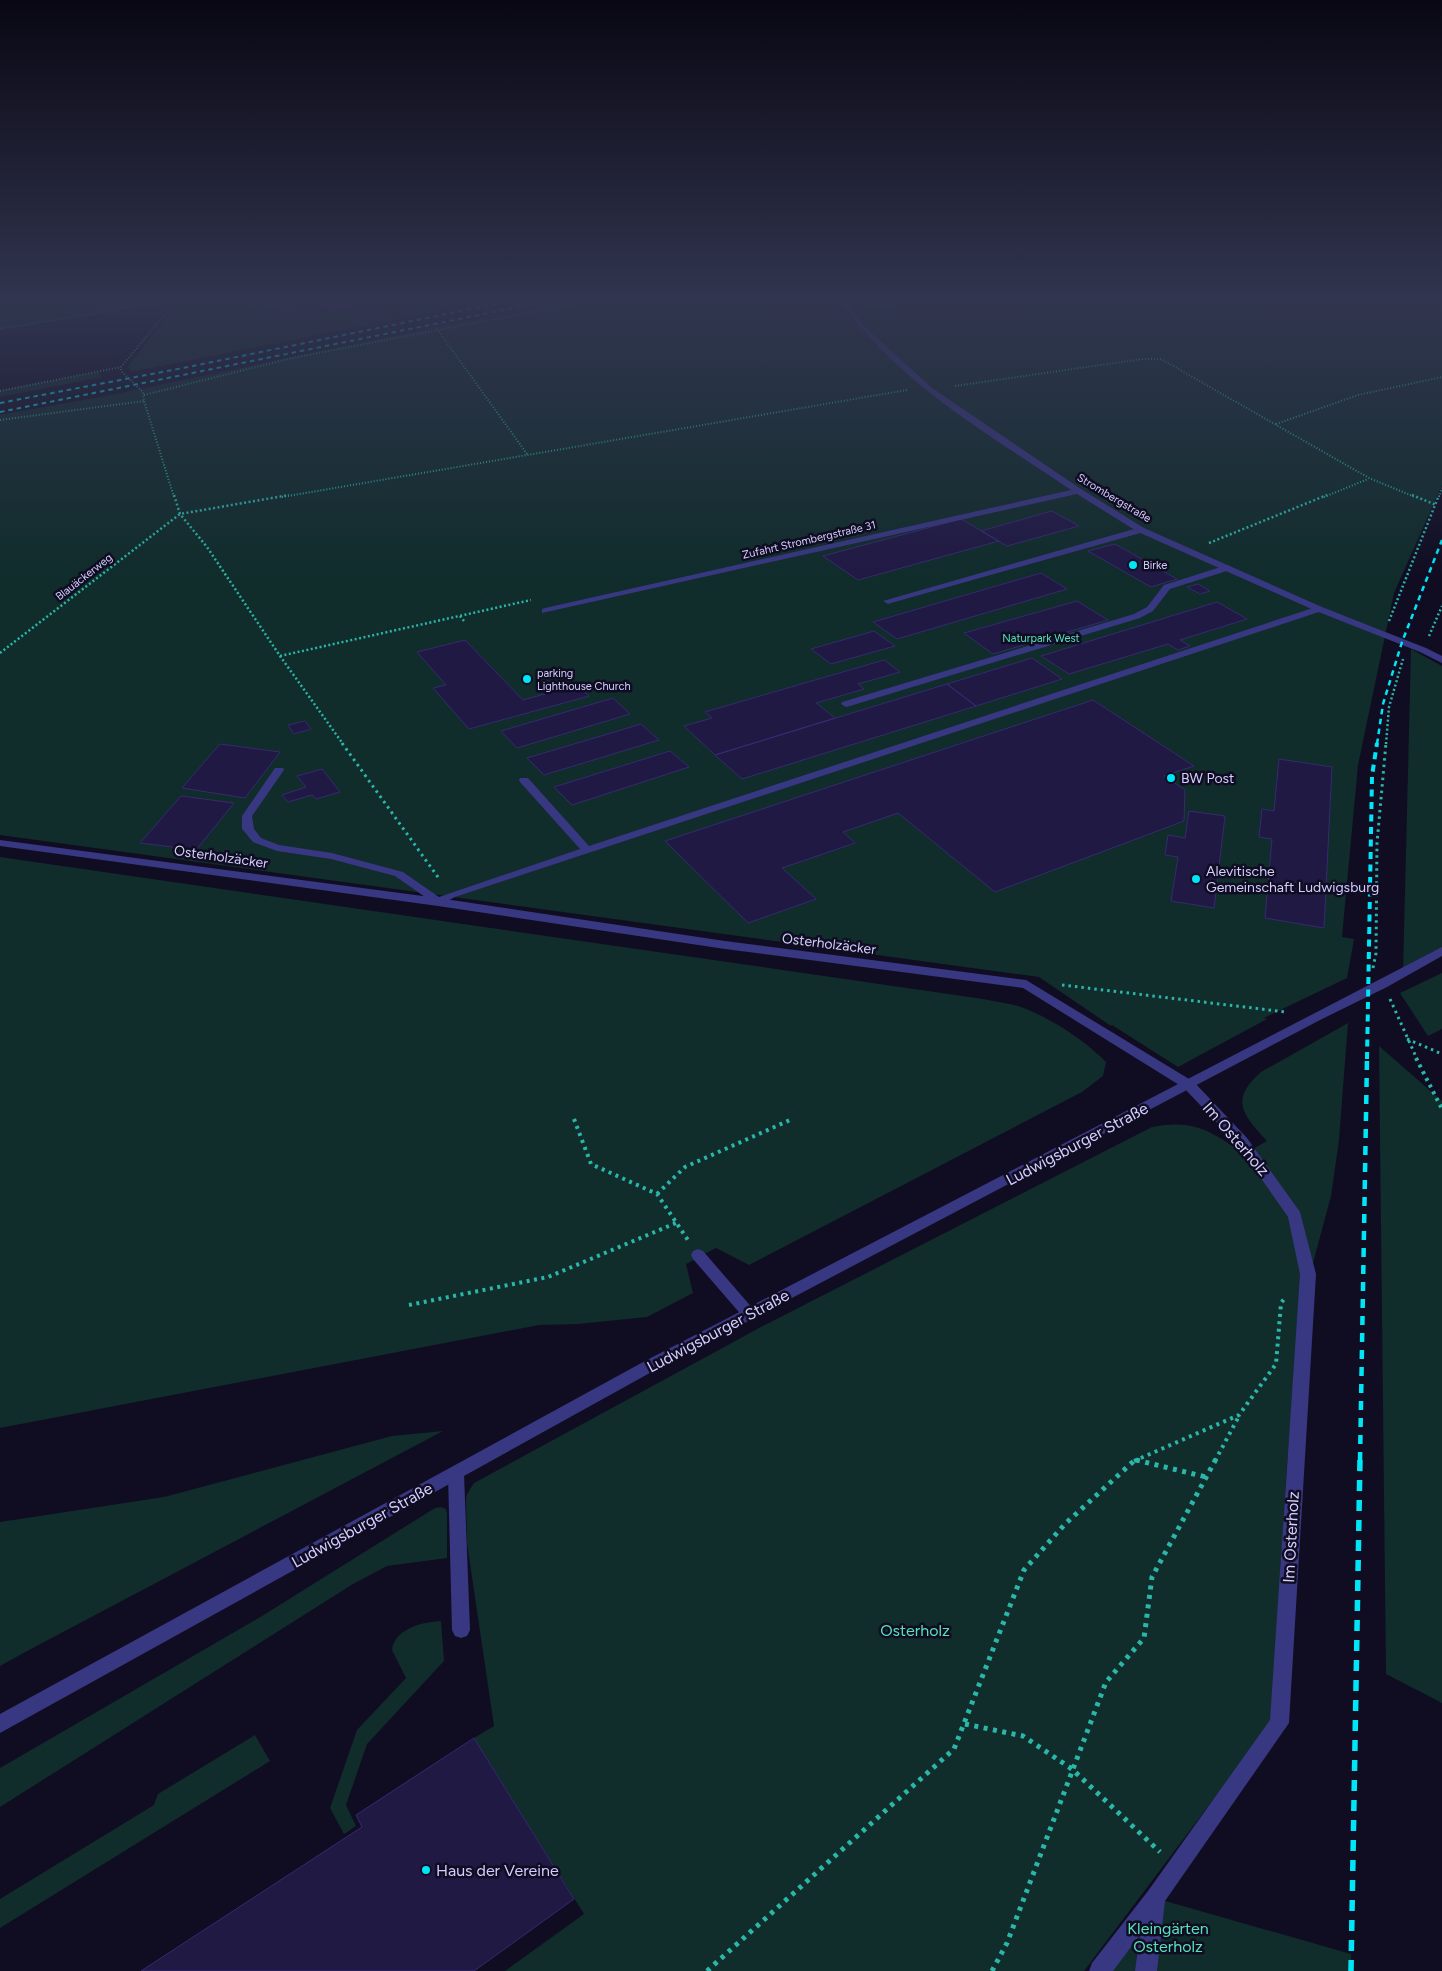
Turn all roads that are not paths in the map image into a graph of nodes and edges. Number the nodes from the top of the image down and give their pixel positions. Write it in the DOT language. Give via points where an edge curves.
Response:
graph roads {
  1 [pos="936,394"];
  2 [pos="1078,491"];
  3 [pos="1141,530"];
  4 [pos="1227,568"];
  5 [pos="888,602"];
  6 [pos="545,610"];
  7 [pos="1318,610"];
  8 [pos="1442,660"];
  9 [pos="846,704"];
  10 [pos="279,770"];
  11 [pos="524,780"];
  12 [pos="0,843"];
  13 [pos="588,851"];
  14 [pos="438,902"];
  15 [pos="1442,951"];
  16 [pos="1190,1085"];
  17 [pos="698,1255"];
  18 [pos="750,1314"];
  19 [pos="456,1474"];
  20 [pos="461,1630"];
  21 [pos="0,1724"];
  22 [pos="1155,1898"];
  23 [pos="1100,1971"];
  24 [pos="1146,1971"];
  1 -- 2 [label="street, Strombergstraße"];
  2 -- 3 [label="street, Strombergstraße"];
  2 -- 6 [label="street, Zufahrt Strombergstraße 31"];
  3 -- 4 [label="street, Strombergstraße"];
  3 -- 5 [label="street"];
  4 -- 7 [label="street, Strombergstraße"];
  4 -- 9 [label="street" via="1167,587 1150,609 1137,616"];
  7 -- 8 [label="street, Strombergstraße"];
  7 -- 13 [label="street"];
  10 -- 14 [label="street, Osterholzäcker" via="247,816 248,829 258,840 277,848 332,856 398,874"];
  11 -- 13 [label="street"];
  12 -- 14 [label="street, Osterholzäcker"];
  13 -- 14 [label="street"];
  14 -- 16 [label="street, Osterholzäcker" via="726,945 1026,984"];
  15 -- 16 [label="street, Ludwigsburger Straße"];
  16 -- 18 [label="street, Ludwigsburger Straße"];
  16 -- 22 [label="street, Im Osterholz" via="1242,1141 1295,1216 1308,1274 1279,1723"];
  17 -- 18 [label="street"];
  18 -- 19 [label="street, Ludwigsburger Straße" via="651,1365"];
  19 -- 20 [label="street"];
  19 -- 21 [label="street, Ludwigsburger Straße"];
  22 -- 23 [label="street, Im Osterholz"];
  22 -- 24 [label="street"];
}
